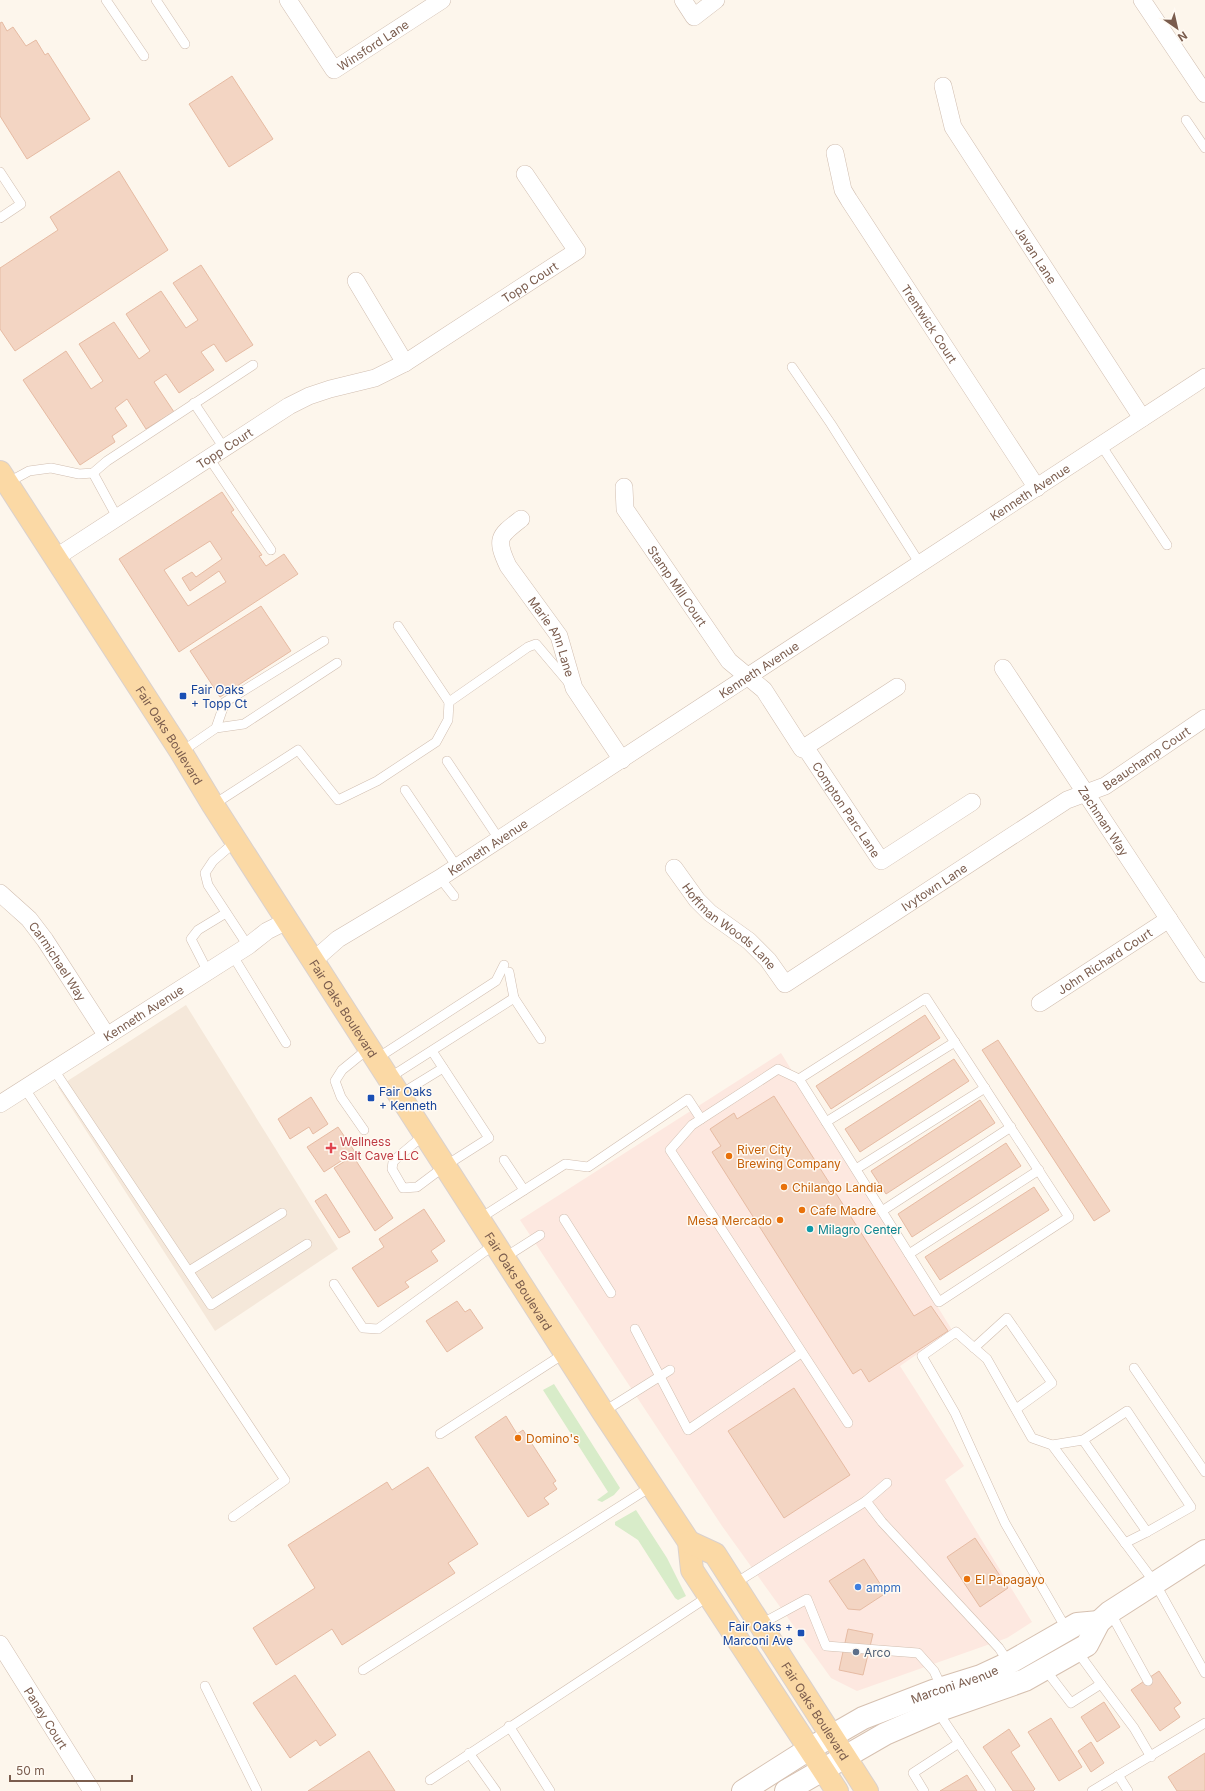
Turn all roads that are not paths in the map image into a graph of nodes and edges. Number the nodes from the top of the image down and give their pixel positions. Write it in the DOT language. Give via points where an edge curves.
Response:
graph roads {
  1 [pos="106,0"];
  2 [pos="156,0"];
  3 [pos="288,0"];
  4 [pos="442,0"];
  5 [pos="683,0"];
  6 [pos="716,0"];
  7 [pos="1142,0"];
  8 [pos="185,44"];
  9 [pos="144,56"];
  10 [pos="943,86"];
  11 [pos="1205,94"];
  12 [pos="1186,120"];
  13 [pos="1205,148"];
  14 [pos="835,153"];
  15 [pos="0,172"];
  16 [pos="525,174"];
  17 [pos="0,218"];
  18 [pos="356,281"];
  19 [pos="405,363"];
  20 [pos="253,364"];
  21 [pos="792,367"];
  22 [pos="1205,377"];
  23 [pos="194,403"];
  24 [pos="1142,418"];
  25 [pos="1101,445"];
  26 [pos="224,448"];
  27 [pos="209,458"];
  28 [pos="93,473"];
  29 [pos="4,478"];
  30 [pos="624,487"];
  31 [pos="1037,488"];
  32 [pos="118,517"];
  33 [pos="521,519"];
  34 [pos="1167,545"];
  35 [pos="271,550"];
  36 [pos="55,558"];
  37 [pos="920,564"];
  38 [pos="398,626"];
  39 [pos="324,641"];
  40 [pos="337,663"];
  41 [pos="1002,668"];
  42 [pos="748,677"];
  43 [pos="897,687"];
  44 [pos="574,688"];
  45 [pos="449,702"];
  46 [pos="1205,718"];
  47 [pos="216,728"];
  48 [pos="805,747"];
  49 [pos="181,752"];
  50 [pos="622,760"];
  51 [pos="447,761"];
  52 [pos="405,790"];
  53 [pos="1086,793"];
  54 [pos="972,802"];
  55 [pos="213,805"];
  56 [pos="499,839"];
  57 [pos="236,841"];
  58 [pos="457,867"];
  59 [pos="674,868"];
  60 [pos="440,878"];
  61 [pos="0,893"];
  62 [pos="454,896"];
  63 [pos="226,913"];
  64 [pos="1169,919"];
  65 [pos="287,921"];
  66 [pos="248,946"];
  67 [pos="233,956"];
  68 [pos="313,961"];
  69 [pos="208,972"];
  70 [pos="1205,974"];
  71 [pos="786,984"];
  72 [pos="514,998"];
  73 [pos="1040,1003"];
  74 [pos="107,1036"];
  75 [pos="541,1040"];
  76 [pos="955,1042"];
  77 [pos="286,1044"];
  78 [pos="432,1051"];
  79 [pos="372,1054"];
  80 [pos="443,1068"];
  81 [pos="54,1070"];
  82 [pos="799,1079"];
  83 [pos="394,1087"];
  84 [pos="985,1088"];
  85 [pos="25,1089"];
  86 [pos="0,1104"];
  87 [pos="701,1119"];
  88 [pos="826,1122"];
  89 [pos="1010,1127"];
  90 [pos="364,1130"];
  91 [pos="424,1135"];
  92 [pos="504,1160"];
  93 [pos="445,1166"];
  94 [pos="856,1169"];
  95 [pos="1039,1170"];
  96 [pos="524,1190"];
  97 [pos="882,1211"];
  98 [pos="282,1212"];
  99 [pos="478,1219"];
  100 [pos="564,1219"];
  101 [pos="540,1235"];
  102 [pos="307,1244"];
  103 [pos="499,1251"];
  104 [pos="909,1254"];
  105 [pos="189,1271"];
  106 [pos="334,1284"];
  107 [pos="611,1293"];
  108 [pos="636,1329"];
  109 [pos="974,1348"];
  110 [pos="565,1353"];
  111 [pos="801,1353"];
  112 [pos="1134,1368"];
  113 [pos="670,1370"];
  114 [pos="661,1376"];
  115 [pos="1016,1409"];
  116 [pos="603,1412"];
  117 [pos="848,1423"];
  118 [pos="440,1434"];
  119 [pos="1083,1440"];
  120 [pos="1052,1445"];
  121 [pos="1205,1472"];
  122 [pos="887,1483"];
  123 [pos="652,1486"];
  124 [pos="866,1501"];
  125 [pos="233,1517"];
  126 [pos="1146,1532"];
  127 [pos="689,1542"];
  128 [pos="1125,1543"];
  129 [pos="1205,1551"];
  130 [pos="1155,1583"];
  131 [pos="734,1584"];
  132 [pos="709,1596"];
  133 [pos="1104,1617"];
  134 [pos="761,1624"];
  135 [pos="1067,1630"];
  136 [pos="0,1644"];
  137 [pos="1077,1651"];
  138 [pos="1009,1663"];
  139 [pos="1045,1669"];
  140 [pos="362,1670"];
  141 [pos="1205,1673"];
  142 [pos="1148,1681"];
  143 [pos="1101,1684"];
  144 [pos="205,1686"];
  145 [pos="942,1688"];
  146 [pos="940,1710"];
  147 [pos="1205,1724"];
  148 [pos="509,1726"];
  149 [pos="832,1735"];
  150 [pos="959,1743"];
  151 [pos="809,1749"];
  152 [pos="469,1753"];
  153 [pos="845,1757"];
  154 [pos="1151,1757"];
  155 [pos="822,1770"];
  156 [pos="1118,1775"];
  157 [pos="430,1780"];
  158 [pos="92,1791"];
  159 [pos="257,1791"];
  160 [pos="496,1791"];
  161 [pos="550,1791"];
  162 [pos="743,1791"];
  163 [pos="786,1791"];
  164 [pos="837,1791"];
  165 [pos="867,1791"];
  166 [pos="924,1791"];
  167 [pos="991,1791"];
  168 [pos="1092,1791"];
  169 [pos="1128,1791"];
  1 -- 9 [label="lane"];
  2 -- 8 [label="lane"];
  3 -- 4 [label="street, Winsford Lane" via="334,70"];
  5 -- 6 [label="street" via="694,17"];
  7 -- 11 [label="street"];
  10 -- 24 [label="street, Javan Lane" via="953,127"];
  12 -- 13 [label="lane"];
  14 -- 31 [label="street, Trentwick Court" via="843,190 849,200"];
  15 -- 17 [label="lane" via="20,204"];
  16 -- 19 [label="street, Topp Court" via="577,251"];
  18 -- 19 [label="street"];
  19 -- 26 [label="street, Topp Court" via="375,378 309,396"];
  20 -- 23 [label="lane"];
  21 -- 37 [label="lane"];
  22 -- 24 [label="street, Kenneth Avenue"];
  23 -- 26 [label="lane"];
  23 -- 28 [label="lane"];
  24 -- 25 [label="street, Kenneth Avenue"];
  25 -- 31 [label="street, Kenneth Avenue"];
  25 -- 34 [label="lane"];
  26 -- 27 [label="street, Topp Court"];
  27 -- 32 [label="street, Topp Court"];
  27 -- 35 [label="lane"];
  28 -- 29 [label="lane" via="79,474 51,468"];
  28 -- 32 [label="lane"];
  29 -- 36 [label="main road, Fair Oaks Boulevard"];
  30 -- 42 [label="street, Stamp Mill Court" via="625,509 729,661"];
  31 -- 37 [label="street, Kenneth Avenue"];
  32 -- 36 [label="street, Topp Court"];
  33 -- 44 [label="street, Marie Ann Lane" via="502,534 502,554 559,636"];
  36 -- 49 [label="main road, Fair Oaks Boulevard"];
  37 -- 42 [label="street, Kenneth Avenue"];
  38 -- 45 [label="lane"];
  39 -- 47 [label="lane" via="224,702"];
  40 -- 47 [label="lane" via="244,724"];
  41 -- 53 [label="street, Zachman Way"];
  42 -- 48 [label="street, Compton Parc Lane" via="764,690 802,749"];
  42 -- 50 [label="street, Kenneth Avenue"];
  43 -- 48 [label="street"];
  44 -- 45 [label="lane" via="536,644"];
  44 -- 50 [label="street, Marie Ann Lane"];
  45 -- 55 [label="lane" via="448,720 436,742 377,781 338,800 298,750"];
  46 -- 53 [label="street, Beauchamp Court" via="1105,786"];
  47 -- 49 [label="lane"];
  48 -- 54 [label="street, Compton Parc Lane" via="881,861"];
  49 -- 55 [label="main road, Fair Oaks Boulevard"];
  50 -- 56 [label="street, Kenneth Avenue"];
  51 -- 56 [label="lane"];
  52 -- 58 [label="lane"];
  53 -- 64 [label="street, Zachman Way"];
  53 -- 71 [label="street, Ivytown Lane" via="1067,800"];
  55 -- 57 [label="main road, Fair Oaks Boulevard"];
  56 -- 58 [label="street, Kenneth Avenue"];
  57 -- 63 [label="lane" via="213,861 206,873 208,885"];
  57 -- 65 [label="main road, Fair Oaks Boulevard"];
  58 -- 60 [label="street, Kenneth Avenue"];
  59 -- 71 [label="street, Hoffman Woods Lane" via="701,904 749,942 768,960"];
  60 -- 62 [label="lane"];
  60 -- 68 [label="street, Kenneth Avenue" via="338,939"];
  61 -- 74 [label="street, Carmichael Way" via="29,919 45,940"];
  63 -- 66 [label="lane"];
  63 -- 69 [label="lane" via="198,930 191,938"];
  64 -- 70 [label="street, Zachman Way"];
  64 -- 73 [label="street, John Richard Court"];
  65 -- 66 [label="street, Kenneth Avenue" via="267,931"];
  65 -- 68 [label="main road, Fair Oaks Boulevard"];
  66 -- 67 [label="street, Kenneth Avenue"];
  67 -- 69 [label="street, Kenneth Avenue"];
  67 -- 77 [label="lane"];
  68 -- 79 [label="main road, Fair Oaks Boulevard"];
  69 -- 74 [label="street, Kenneth Avenue"];
  72 -- 75 [label="lane"];
  72 -- 78 [label="lane"];
  72 -- 79 [label="lane" via="506,969 496,981"];
  74 -- 81 [label="street, Kenneth Avenue"];
  76 -- 82 [label="lane" via="926,998"];
  76 -- 84 [label="lane"];
  76 -- 88 [label="lane"];
  78 -- 80 [label="lane"];
  78 -- 83 [label="lane"];
  79 -- 83 [label="main road, Fair Oaks Boulevard"];
  79 -- 90 [label="lane" via="342,1070 335,1081 341,1097"];
  80 -- 83 [label="lane"];
  80 -- 93 [label="lane" via="488,1138"];
  81 -- 85 [label="street, Kenneth Avenue"];
  81 -- 105 [label="lane"];
  82 -- 87 [label="lane" via="778,1070"];
  82 -- 88 [label="lane"];
  83 -- 91 [label="main road, Fair Oaks Boulevard"];
  84 -- 89 [label="lane"];
  84 -- 94 [label="lane"];
  85 -- 86 [label="street, Kenneth Avenue"];
  85 -- 125 [label="lane" via="286,1480"];
  87 -- 96 [label="lane" via="688,1099 588,1166 565,1164"];
  87 -- 111 [label="lane" via="692,1125 670,1150"];
  88 -- 94 [label="lane"];
  89 -- 95 [label="lane"];
  89 -- 97 [label="lane"];
  91 -- 93 [label="main road, Fair Oaks Boulevard"];
  91 -- 93 [label="lane" via="393,1162 395,1178 403,1188 417,1187"];
  92 -- 96 [label="lane"];
  93 -- 99 [label="main road, Fair Oaks Boulevard"];
  94 -- 97 [label="lane"];
  95 -- 104 [label="lane"];
  95 -- 104 [label="lane" via="1069,1217 939,1302"];
  96 -- 99 [label="lane"];
  97 -- 104 [label="lane"];
  98 -- 105 [label="lane"];
  99 -- 103 [label="main road, Fair Oaks Boulevard"];
  100 -- 107 [label="lane"];
  101 -- 103 [label="lane"];
  102 -- 105 [label="lane" via="211,1304"];
  103 -- 106 [label="lane" via="378,1329 364,1328"];
  103 -- 110 [label="main road, Fair Oaks Boulevard"];
  108 -- 114 [label="lane"];
  109 -- 115 [label="lane" via="987,1359"];
  109 -- 115 [label="lane" via="1007,1318 1052,1383"];
  109 -- 135 [label="lane" via="956,1332 922,1356 955,1413 1005,1523"];
  110 -- 116 [label="main road, Fair Oaks Boulevard"];
  110 -- 118 [label="lane"];
  111 -- 114 [label="lane" via="688,1430"];
  111 -- 117 [label="lane"];
  112 -- 121 [label="lane"];
  113 -- 114 [label="lane"];
  114 -- 116 [label="lane"];
  115 -- 120 [label="lane" via="1032,1438"];
  116 -- 123 [label="main road, Fair Oaks Boulevard"];
  119 -- 120 [label="lane"];
  119 -- 126 [label="lane"];
  119 -- 126 [label="lane" via="1127,1410 1192,1507"];
  120 -- 128 [label="lane"];
  122 -- 124 [label="lane"];
  123 -- 127 [label="main road, Fair Oaks Boulevard"];
  123 -- 140 [label="lane"];
  124 -- 131 [label="lane"];
  124 -- 138 [label="lane" via="882,1522 999,1648"];
  126 -- 128 [label="lane"];
  127 -- 131 [label="main road, Fair Oaks Boulevard" via="715,1554"];
  127 -- 132 [label="main road, Fair Oaks Boulevard" via="692,1570"];
  128 -- 130 [label="lane"];
  129 -- 130 [label="main road, Marconi Avenue"];
  130 -- 133 [label="main road, Marconi Avenue"];
  130 -- 141 [label="lane"];
  131 -- 134 [label="main road, Fair Oaks Boulevard"];
  132 -- 148 [label="lane"];
  132 -- 151 [label="main road, Fair Oaks Boulevard"];
  133 -- 135 [label="main road, Marconi Avenue" via="1077,1624"];
  133 -- 137 [label="main road, Marconi Avenue" via="1088,1645"];
  133 -- 142 [label="lane"];
  134 -- 145 [label="lane" via="807,1599 826,1646 918,1653 934,1671"];
  134 -- 149 [label="main road, Fair Oaks Boulevard"];
  135 -- 138 [label="main road, Marconi Avenue"];
  136 -- 158 [label="street, Panay Court"];
  137 -- 139 [label="main road, Marconi Avenue"];
  137 -- 143 [label="lane"];
  138 -- 145 [label="main road, Marconi Avenue" via="980,1676"];
  139 -- 143 [label="lane" via="1070,1703"];
  139 -- 146 [label="main road, Marconi Avenue" via="1026,1680"];
  143 -- 154 [label="lane" via="1134,1728"];
  144 -- 159 [label="lane"];
  145 -- 149 [label="main road, Marconi Avenue" via="863,1718"];
  146 -- 150 [label="lane" via="944,1721"];
  146 -- 153 [label="main road, Marconi Avenue" via="877,1738"];
  147 -- 154 [label="lane"];
  148 -- 152 [label="lane"];
  148 -- 161 [label="lane"];
  149 -- 151 [label="main road, Marconi Avenue"];
  149 -- 153 [label="main road, Fair Oaks Boulevard"];
  150 -- 166 [label="lane" via="913,1773"];
  150 -- 167 [label="lane"];
  151 -- 155 [label="main road, Fair Oaks Boulevard"];
  151 -- 162 [label="main road, Marconi Avenue"];
  152 -- 157 [label="lane"];
  152 -- 160 [label="lane"];
  153 -- 155 [label="main road, Marconi Avenue"];
  153 -- 165 [label="main road, Fair Oaks Boulevard"];
  154 -- 156 [label="lane"];
  155 -- 163 [label="main road, Marconi Avenue"];
  155 -- 164 [label="main road, Fair Oaks Boulevard"];
  156 -- 168 [label="lane"];
  156 -- 169 [label="lane"];
}
